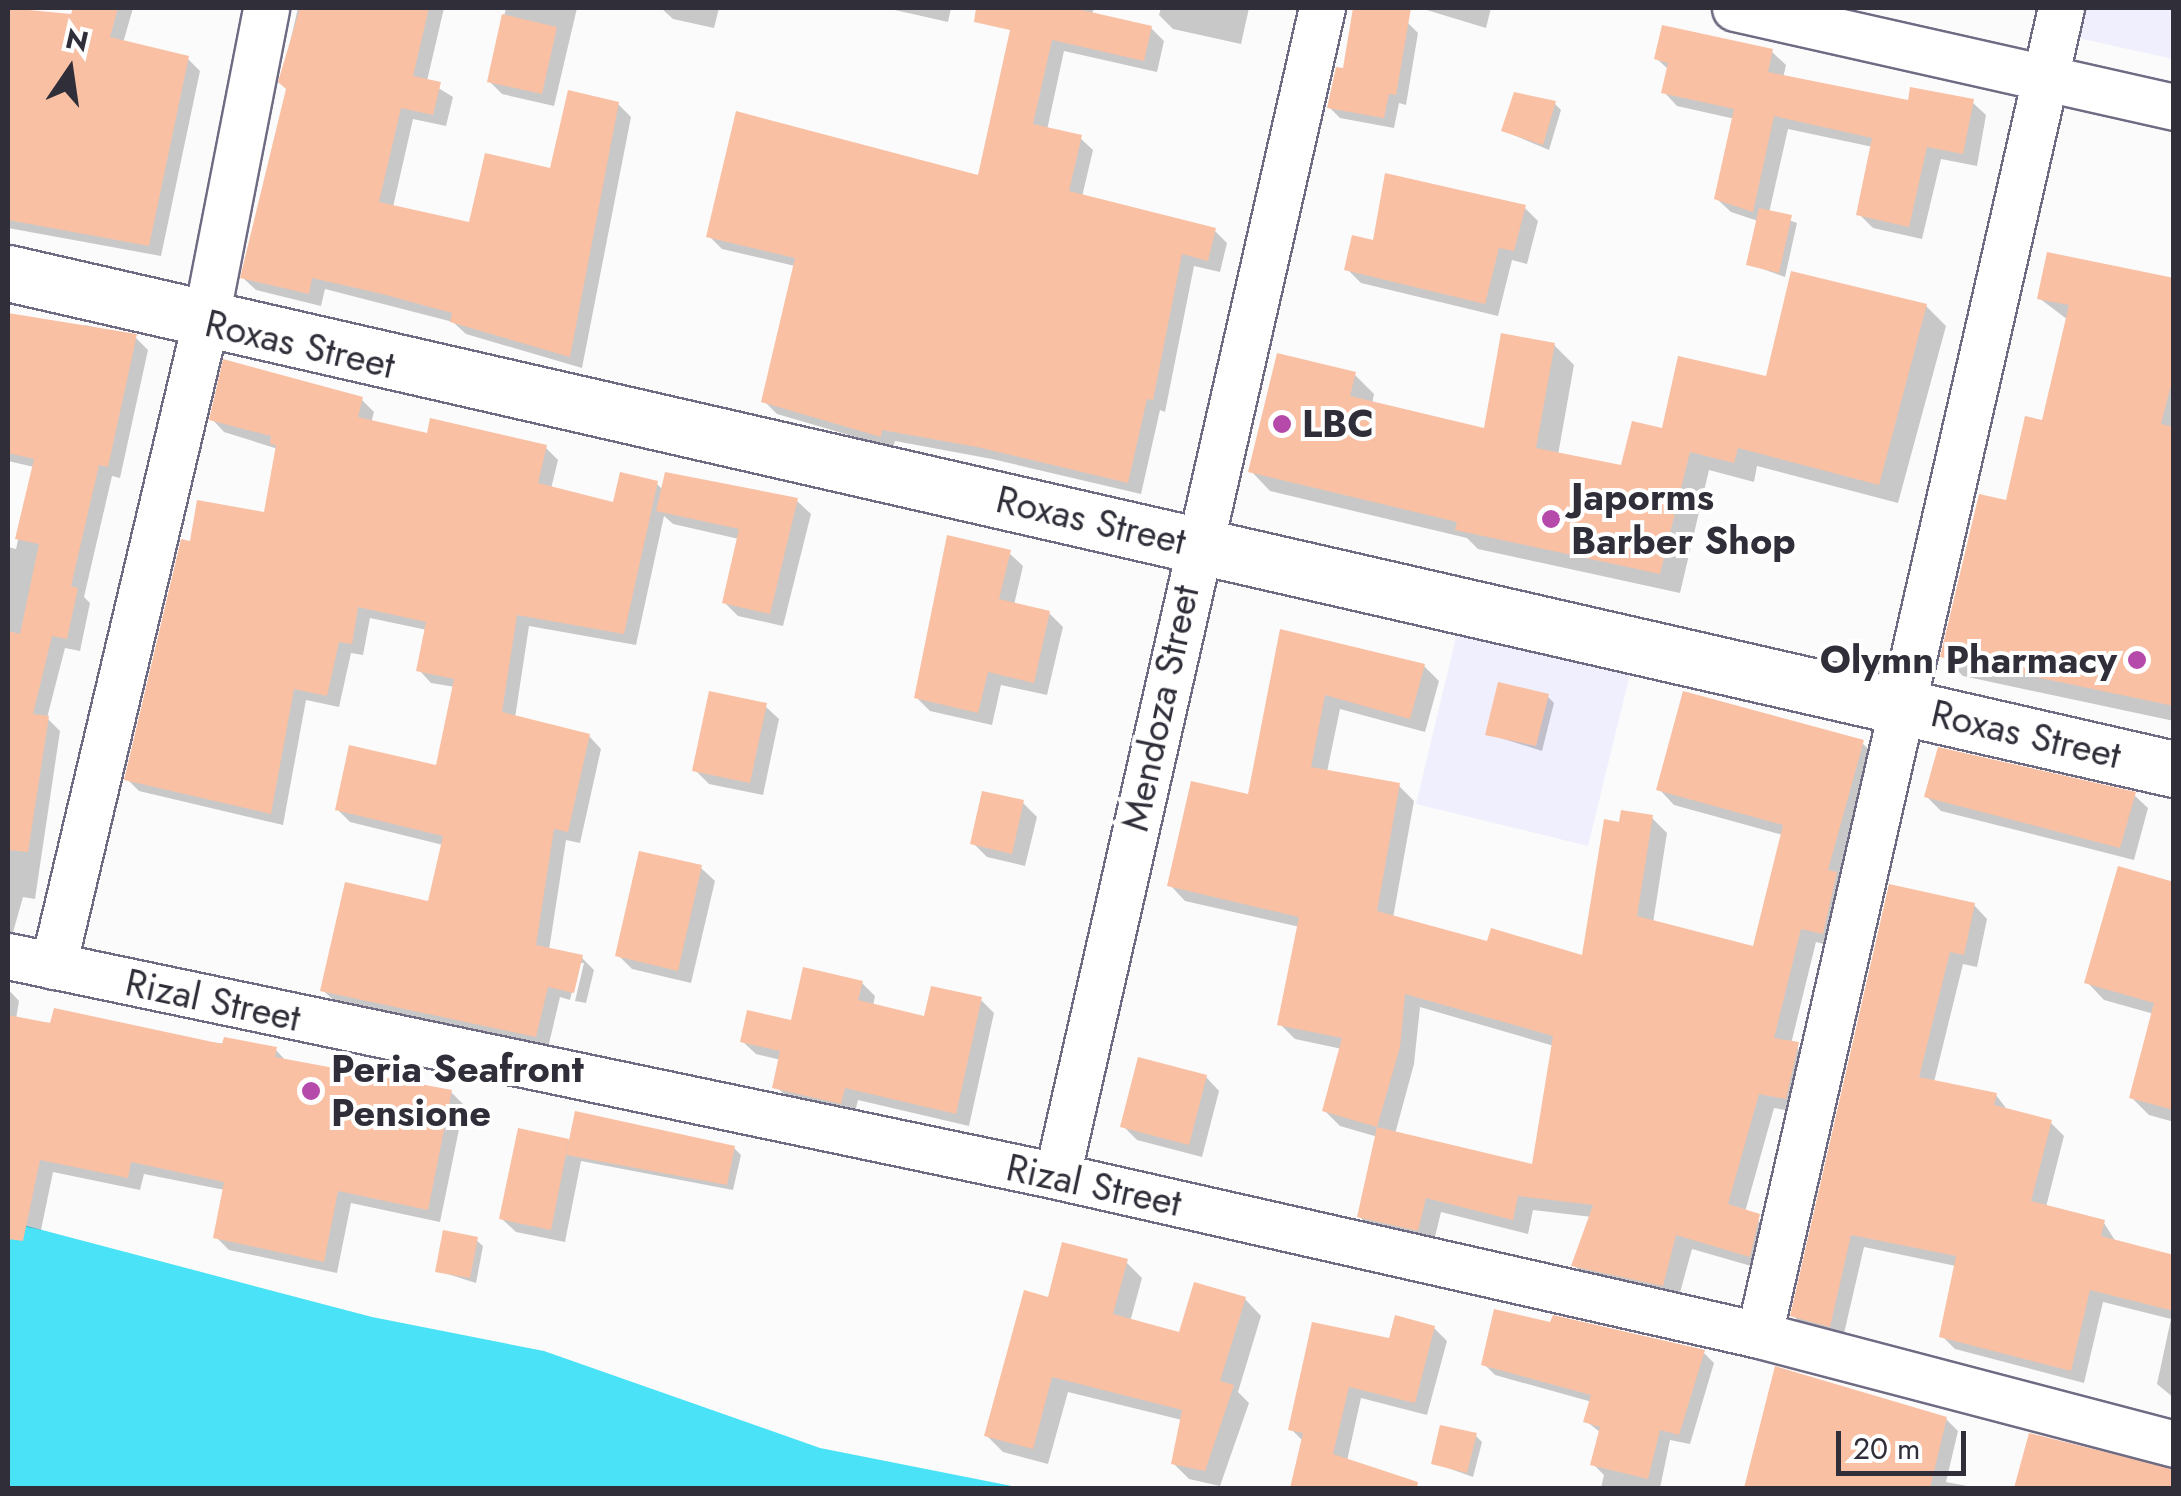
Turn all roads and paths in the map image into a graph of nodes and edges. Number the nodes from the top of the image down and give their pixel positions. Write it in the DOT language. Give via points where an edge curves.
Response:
graph roads {
  1 [pos="266,8"];
  2 [pos="1322,8"];
  3 [pos="1735,8"];
  4 [pos="2062,8"];
  5 [pos="2046,77"];
  6 [pos="2174,107"];
  7 [pos="8,273"];
  8 [pos="205,323"];
  9 [pos="1197,544"];
  10 [pos="1901,705"];
  11 [pos="2174,769"];
  12 [pos="8,956"];
  13 [pos="53,966"];
  14 [pos="1057,1176"];
  15 [pos="1759,1335"];
  16 [pos="2174,1444"];
  1 -- 8 [label="street"];
  2 -- 9 [label="street, Mendoza Street"];
  3 -- 5 [label="street"];
  4 -- 5 [label="street"];
  5 -- 6 [label="street"];
  5 -- 10 [label="street"];
  7 -- 8 [label="main road, Roxas Street"];
  8 -- 9 [label="main road, Roxas Street"];
  8 -- 13 [label="street"];
  9 -- 10 [label="main road, Roxas Street"];
  9 -- 14 [label="street, Mendoza Street"];
  10 -- 11 [label="main road, Roxas Street"];
  10 -- 15 [label="street"];
  12 -- 13 [label="street, Rizal Street"];
  13 -- 14 [label="street, Rizal Street"];
  14 -- 15 [label="street, Rizal Street"];
  15 -- 16 [label="street, Rizal Street"];
}
